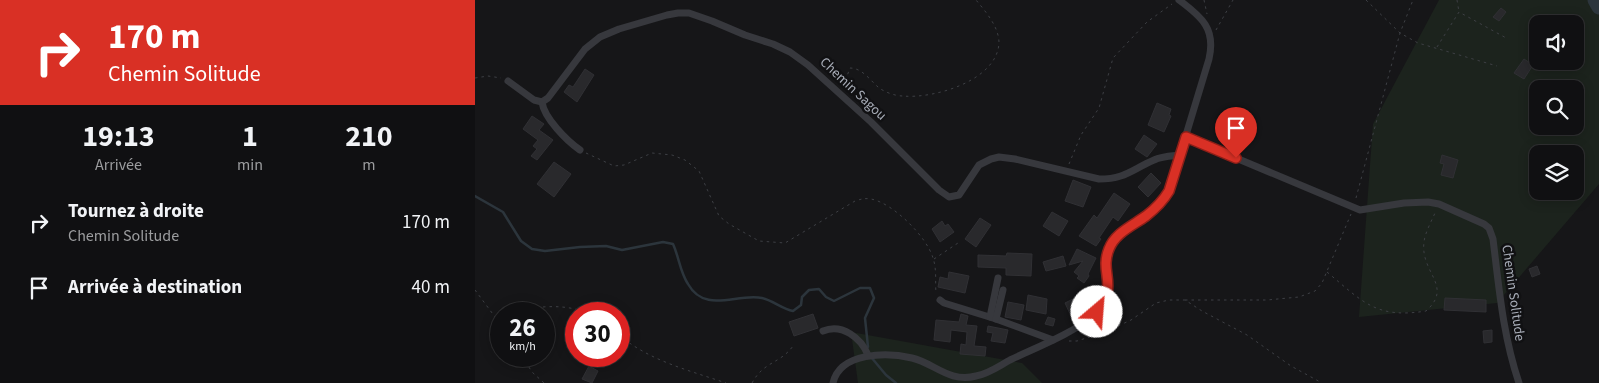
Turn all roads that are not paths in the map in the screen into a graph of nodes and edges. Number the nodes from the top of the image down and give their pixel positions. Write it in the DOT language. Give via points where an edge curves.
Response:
graph roads {
  1 [pos="1178,0"];
  2 [pos="508,81"];
  3 [pos="543,102"];
  4 [pos="1186,137"];
  5 [pos="580,150"];
  6 [pos="1181,154"];
  7 [pos="998,278"];
  8 [pos="1003,290"];
  9 [pos="940,300"];
  10 [pos="993,318"];
  11 [pos="823,331"];
  12 [pos="1053,340"];
  13 [pos="868,355"];
  14 [pos="833,383"];
  15 [pos="1519,383"];
  1 -- 4 [label="street" via="1195,13 1212,36 1212,49"];
  2 -- 3 [label="street" via="534,100"];
  3 -- 5 [label="street" via="544,110 562,134"];
  3 -- 6 [label="street, Chemin Sagou" via="585,49 600,36 667,15 689,13 790,52 871,122 949,197 959,195 979,165 991,158 1015,158 1099,180 1126,175 1154,160"];
  4 -- 6 [label="street"];
  4 -- 15 [label="street, Chemin Solitude" via="1353,208 1367,210 1428,202 1484,224 1491,233 1502,318"];
  6 -- 12 [label="street" via="1166,196 1118,235 1112,244 1107,258 1109,288 1101,308 1088,320"];
  7 -- 10 [label="street"];
  8 -- 10 [label="street"];
  9 -- 10 [label="street"];
  10 -- 12 [label="street"];
  11 -- 13 [label="street" via="829,328 849,333 861,342"];
  12 -- 13 [label="street" via="984,374 967,378 950,375 912,358"];
  13 -- 14 [label="street" via="842,367"];
}
